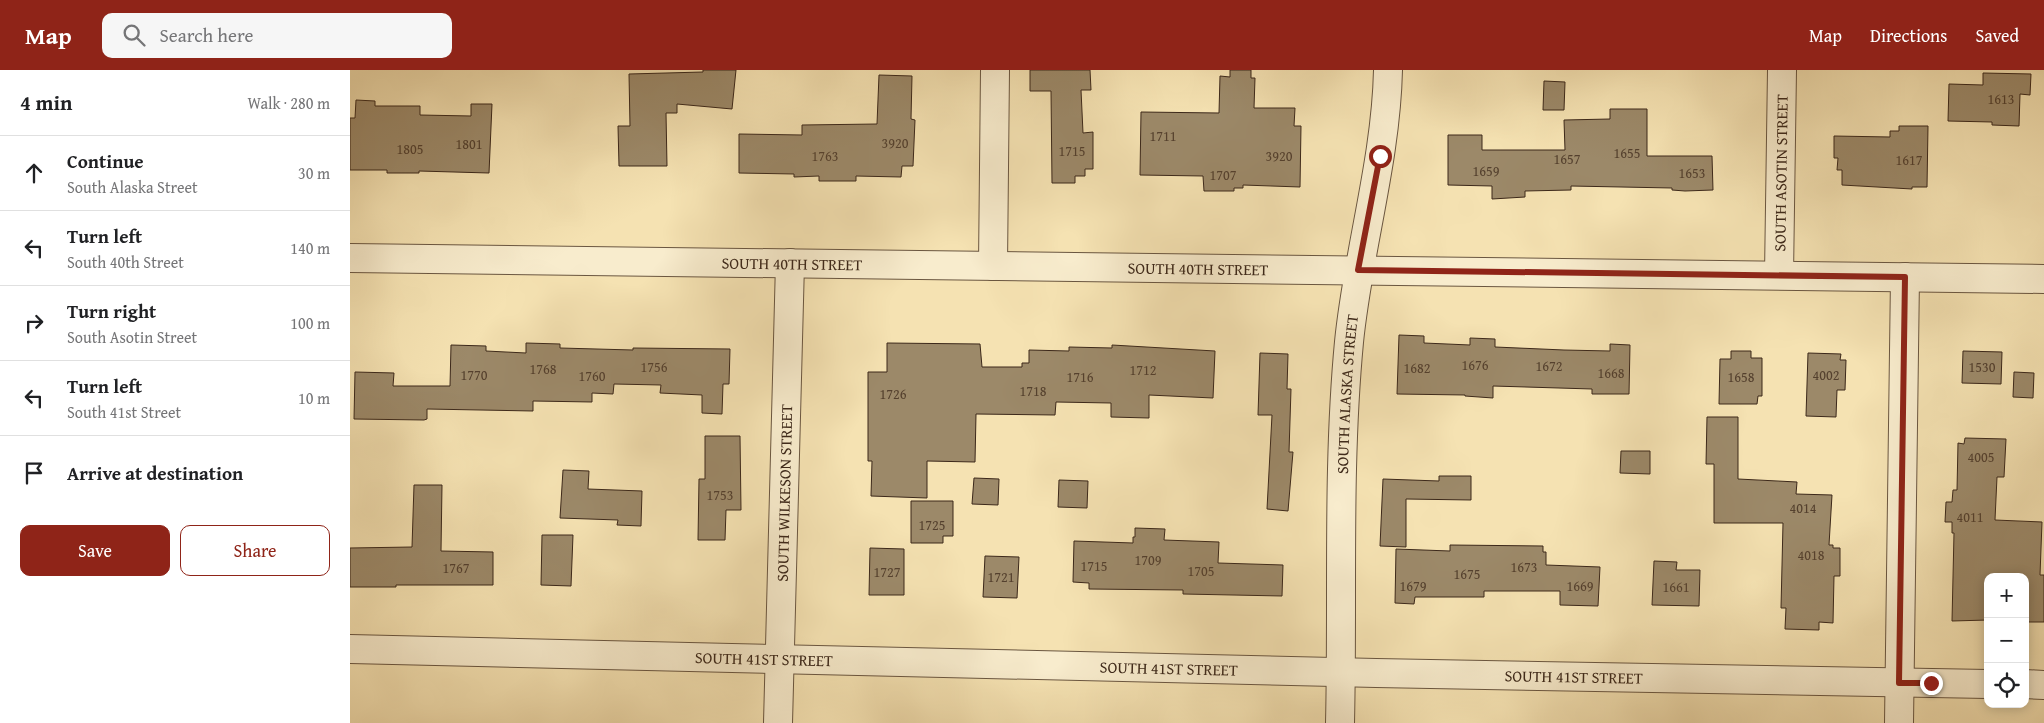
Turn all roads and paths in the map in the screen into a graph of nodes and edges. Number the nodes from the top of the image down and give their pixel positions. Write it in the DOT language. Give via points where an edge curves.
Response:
graph roads {
  1 [pos="995,70"];
  2 [pos="1388,70"];
  3 [pos="1782,70"];
  4 [pos="350,258"];
  5 [pos="790,263"];
  6 [pos="992,266"];
  7 [pos="1358,270"];
  8 [pos="1779,275"];
  9 [pos="1905,277"];
  10 [pos="2044,279"];
  11 [pos="350,649"];
  12 [pos="780,659"];
  13 [pos="1341,672"];
  14 [pos="1899,683"];
  15 [pos="1984,684"];
  16 [pos="2029,684"];
  17 [pos="2044,685"];
  18 [pos="778,723"];
  19 [pos="1340,723"];
  20 [pos="1898,723"];
  1 -- 6 [label="street"];
  2 -- 7 [label="street, SOUTH ALASKA STREET" via="1384,132"];
  3 -- 8 [label="street, SOUTH ASOTIN STREET"];
  4 -- 5 [label="street, SOUTH 40TH STREET"];
  5 -- 6 [label="street, SOUTH 40TH STREET"];
  5 -- 12 [label="street, SOUTH WILKESON STREET"];
  6 -- 7 [label="street, SOUTH 40TH STREET"];
  7 -- 8 [label="street, SOUTH 40TH STREET"];
  7 -- 13 [label="street, SOUTH ALASKA STREET" via="1344,396"];
  8 -- 9 [label="street, SOUTH 40TH STREET"];
  9 -- 10 [label="street, SOUTH 40TH STREET"];
  9 -- 14 [label="street"];
  11 -- 12 [label="street, SOUTH 41ST STREET"];
  12 -- 13 [label="street, SOUTH 41ST STREET"];
  12 -- 18 [label="street, SOUTH WILKESON STREET"];
  13 -- 14 [label="street, SOUTH 41ST STREET"];
  13 -- 19 [label="street, SOUTH ALASKA STREET"];
  14 -- 15 [label="street, SOUTH 41ST STREET"];
  14 -- 20 [label="street"];
  16 -- 17 [label="street"];
}
